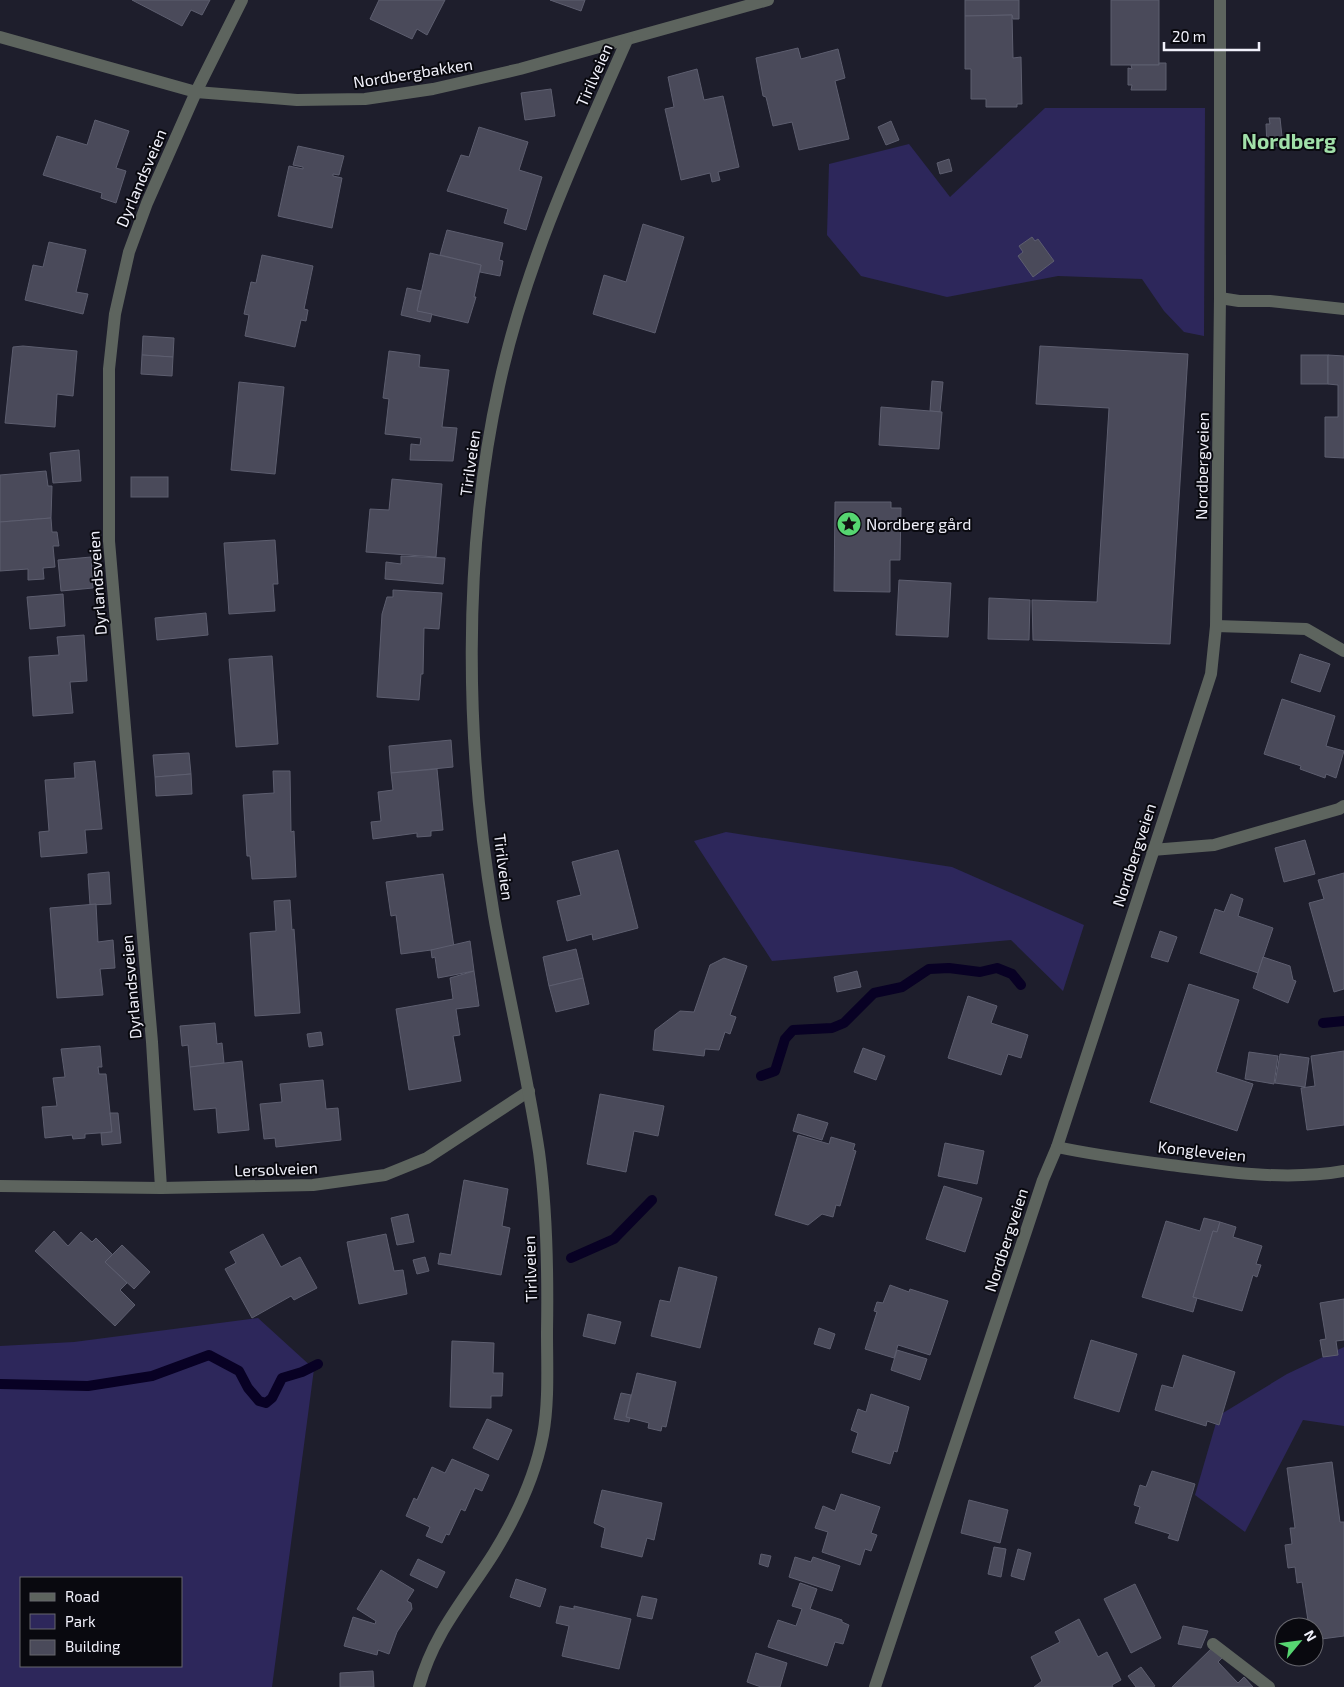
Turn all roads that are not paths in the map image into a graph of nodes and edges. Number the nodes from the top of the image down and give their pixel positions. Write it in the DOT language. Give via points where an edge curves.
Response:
graph roads {
  1 [pos="242,0"];
  2 [pos="768,0"];
  3 [pos="1220,0"];
  4 [pos="0,37"];
  5 [pos="627,40"];
  6 [pos="196,92"];
  7 [pos="1220,298"];
  8 [pos="1344,309"];
  9 [pos="1216,626"];
  10 [pos="1344,651"];
  11 [pos="1344,806"];
  12 [pos="1152,850"];
  13 [pos="529,1091"];
  14 [pos="1057,1147"];
  15 [pos="1344,1171"];
  16 [pos="0,1186"];
  17 [pos="161,1188"];
  18 [pos="1213,1644"];
  19 [pos="419,1687"];
  20 [pos="875,1687"];
  21 [pos="1269,1687"];
  1 -- 6 [label="street, Dyrlandsveien"];
  2 -- 5 [label="street, Nordbergbakken"];
  3 -- 7 [label="street, Nordbergveien"];
  4 -- 6 [label="street, Nordbergbakken"];
  5 -- 6 [label="street, Nordbergbakken" via="433,89 366,99 297,100"];
  5 -- 13 [label="street, Tirilveien" via="564,182 528,282 499,384 482,480 472,683 480,800 494,913"];
  6 -- 17 [label="street, Dyrlandsveien" via="146,203 129,252 115,314 109,370 110,541 152,1042"];
  7 -- 8 [label="street"];
  7 -- 9 [label="street, Nordbergveien"];
  9 -- 10 [label="street" via="1306,629"];
  9 -- 12 [label="street, Nordbergveien" via="1211,674 1205,696"];
  11 -- 12 [label="street" via="1214,845"];
  12 -- 14 [label="street, Nordbergveien"];
  13 -- 17 [label="street, Lersolveien" via="427,1158 385,1175 313,1184"];
  13 -- 19 [label="street, Tirilveien" via="545,1229 548,1303 543,1433 519,1509 496,1550 435,1640"];
  14 -- 15 [label="street, Kongleveien" via="1234,1173 1322,1175"];
  14 -- 20 [label="street, Nordbergveien" via="1043,1180"];
  16 -- 17 [label="street, Lersolveien"];
  18 -- 21 [label="street"];
}
